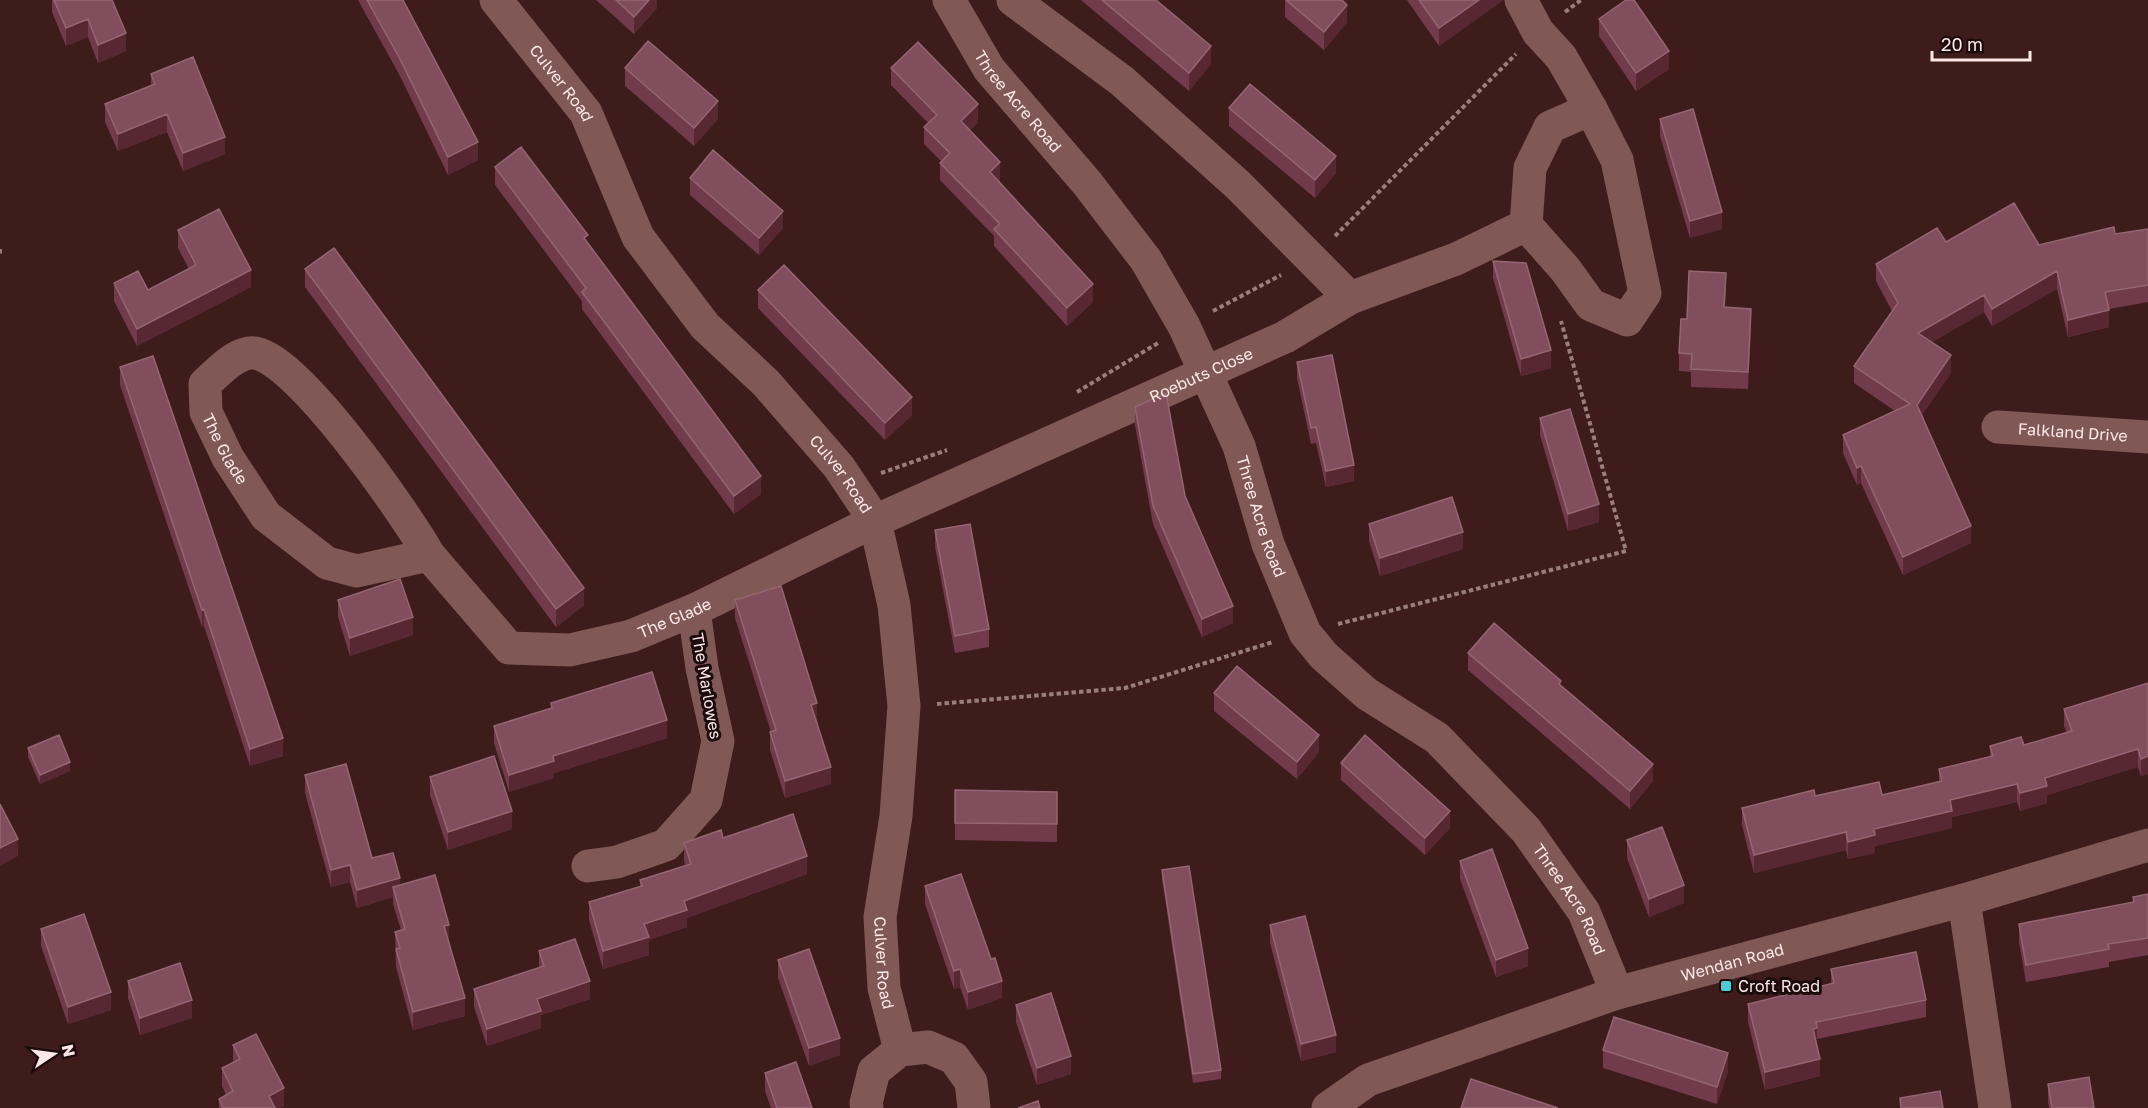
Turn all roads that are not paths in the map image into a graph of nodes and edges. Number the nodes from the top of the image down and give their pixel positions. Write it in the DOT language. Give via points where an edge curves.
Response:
graph roads {
  1 [pos="496,0"];
  2 [pos="949,0"];
  3 [pos="1013,0"];
  4 [pos="1521,0"];
  5 [pos="1591,109"];
  6 [pos="1526,225"];
  7 [pos="1350,298"];
  8 [pos="1207,372"];
  9 [pos="1998,427"];
  10 [pos="2148,437"];
  11 [pos="875,521"];
  12 [pos="429,555"];
  13 [pos="694,609"];
  14 [pos="2148,845"];
  15 [pos="588,866"];
  16 [pos="1964,900"];
  17 [pos="1617,993"];
  18 [pos="900,1050"];
  19 [pos="867,1108"];
  20 [pos="974,1108"];
  21 [pos="1328,1108"];
  22 [pos="1995,1108"];
  1 -- 11 [label="street, Culver Road" via="586,113 638,237 705,326 766,383 850,484"];
  2 -- 8 [label="street, Three Acre Road" via="989,69 1087,183 1146,260"];
  3 -- 7 [label="street" via="1122,81 1238,185"];
  4 -- 5 [label="street"];
  5 -- 6 [label="street" via="1550,128 1530,168"];
  5 -- 6 [label="street" via="1617,160 1645,293 1627,321 1591,305"];
  6 -- 7 [label="street, Roebuts Close" via="1456,259"];
  7 -- 8 [label="street, Roebuts Close" via="1285,337"];
  8 -- 11 [label="street, Roebuts Close"];
  8 -- 17 [label="street, Three Acre Road" via="1239,446 1268,544 1305,633 1324,656 1367,694 1437,738 1526,830 1584,912"];
  9 -- 10 [label="street, Falkland Drive"];
  11 -- 13 [label="street, The Glade"];
  11 -- 18 [label="street, Culver Road" via="894,605 904,706 896,816 880,917 884,988"];
  12 -- 12 [label="street, The Glade" via="357,571 327,563 266,516 228,458 206,412 205,384 231,360 250,352 266,354 330,416 412,524"];
  12 -- 13 [label="street, The Glade" via="509,648 570,650 631,636"];
  13 -- 15 [label="street, The Marlowes" via="718,741 706,800 666,845 617,862"];
  14 -- 16 [label="street, Wendan Road"];
  16 -- 17 [label="street, Wendan Road"];
  16 -- 22 [label="street"];
  17 -- 21 [label="street, Wendan Road" via="1368,1080"];
  18 -- 19 [label="street" via="874,1071"];
  18 -- 20 [label="street" via="928,1047 954,1058 971,1082"];
}
